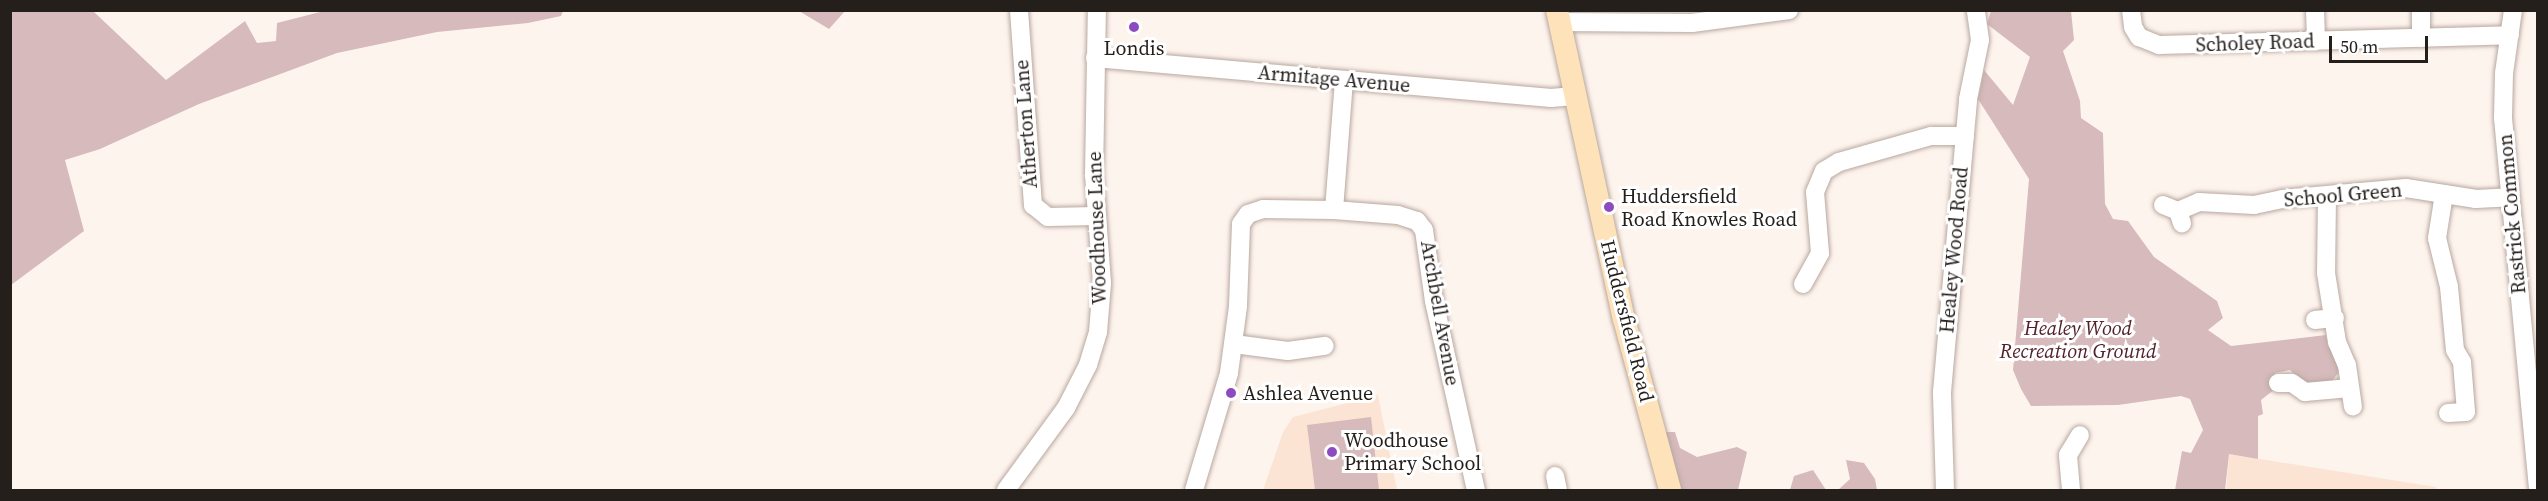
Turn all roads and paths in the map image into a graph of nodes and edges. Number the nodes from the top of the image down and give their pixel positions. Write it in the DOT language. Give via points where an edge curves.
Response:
graph roads {
  1 [pos="1019,10"];
  2 [pos="1097,10"];
  3 [pos="1789,10"];
  4 [pos="1976,10"];
  5 [pos="2131,10"];
  6 [pos="2315,10"];
  7 [pos="2421,10"];
  8 [pos="2513,10"];
  9 [pos="1558,16"];
  10 [pos="2510,35"];
  11 [pos="2421,38"];
  12 [pos="2316,41"];
  13 [pos="1095,58"];
  14 [pos="1344,80"];
  15 [pos="1574,96"];
  16 [pos="1965,136"];
  17 [pos="2444,194"];
  18 [pos="2327,196"];
  19 [pos="2510,197"];
  20 [pos="1334,210"];
  21 [pos="2174,213"];
  22 [pos="1096,216"];
  23 [pos="1803,284"];
  24 [pos="2335,318"];
  25 [pos="2315,320"];
  26 [pos="1234,344"];
  27 [pos="1325,346"];
  28 [pos="2278,383"];
  29 [pos="2350,388"];
  30 [pos="2353,407"];
  31 [pos="2448,414"];
  32 [pos="2071,437"];
  33 [pos="1006,490"];
  34 [pos="1194,490"];
  35 [pos="1476,490"];
  36 [pos="1670,490"];
  37 [pos="1945,490"];
  38 [pos="2071,490"];
  39 [pos="2538,490"];
  1 -- 22 [label="street, Atherton Lane" via="1033,205 1048,217"];
  2 -- 13 [label="street, Woodhouse Lane"];
  3 -- 9 [label="street" via="1692,23"];
  4 -- 16 [label="street, Healey Wood Road" via="1980,40"];
  5 -- 12 [label="street, Scholey Road" via="2135,32 2150,44"];
  6 -- 12 [label="street"];
  7 -- 11 [label="street"];
  8 -- 10 [label="street, Rastrick Common"];
  9 -- 15 [label="main road, Huddersfield Road"];
  10 -- 11 [label="street, Scholey Road"];
  10 -- 19 [label="street, Rastrick Common" via="2503,118"];
  11 -- 12 [label="street, Scholey Road"];
  13 -- 14 [label="street, Armitage Avenue"];
  13 -- 22 [label="street, Woodhouse Lane"];
  14 -- 15 [label="street, Armitage Avenue" via="1551,98"];
  14 -- 20 [label="street"];
  15 -- 36 [label="main road, Huddersfield Road" via="1624,319"];
  16 -- 23 [label="street" via="1931,136 1831,166 1816,184 1820,253"];
  16 -- 37 [label="street, Healey Wood Road" via="1941,401"];
  17 -- 18 [label="street, School Green" via="2406,188"];
  17 -- 19 [label="street, School Green" via="2476,199"];
  17 -- 31 [label="street" via="2437,238 2449,288 2443,320 2462,362 2466,412"];
  18 -- 21 [label="street, School Green" via="2246,206 2199,202"];
  18 -- 24 [label="street" via="2326,273"];
  19 -- 39 [label="street, Rastrick Common"];
  20 -- 26 [label="street" via="1269,208 1244,218"];
  20 -- 35 [label="street, Archbell Avenue" via="1398,215 1412,219 1424,230 1434,301"];
  22 -- 33 [label="street, Woodhouse Lane" via="1102,296 1092,354 1053,429"];
  24 -- 25 [label="street"];
  24 -- 29 [label="street"];
  26 -- 27 [label="street" via="1288,351"];
  26 -- 34 [label="street" via="1219,415"];
  28 -- 29 [label="street" via="2292,383 2304,392"];
  29 -- 30 [label="street"];
  32 -- 38 [label="street" via="2067,461"];
}
